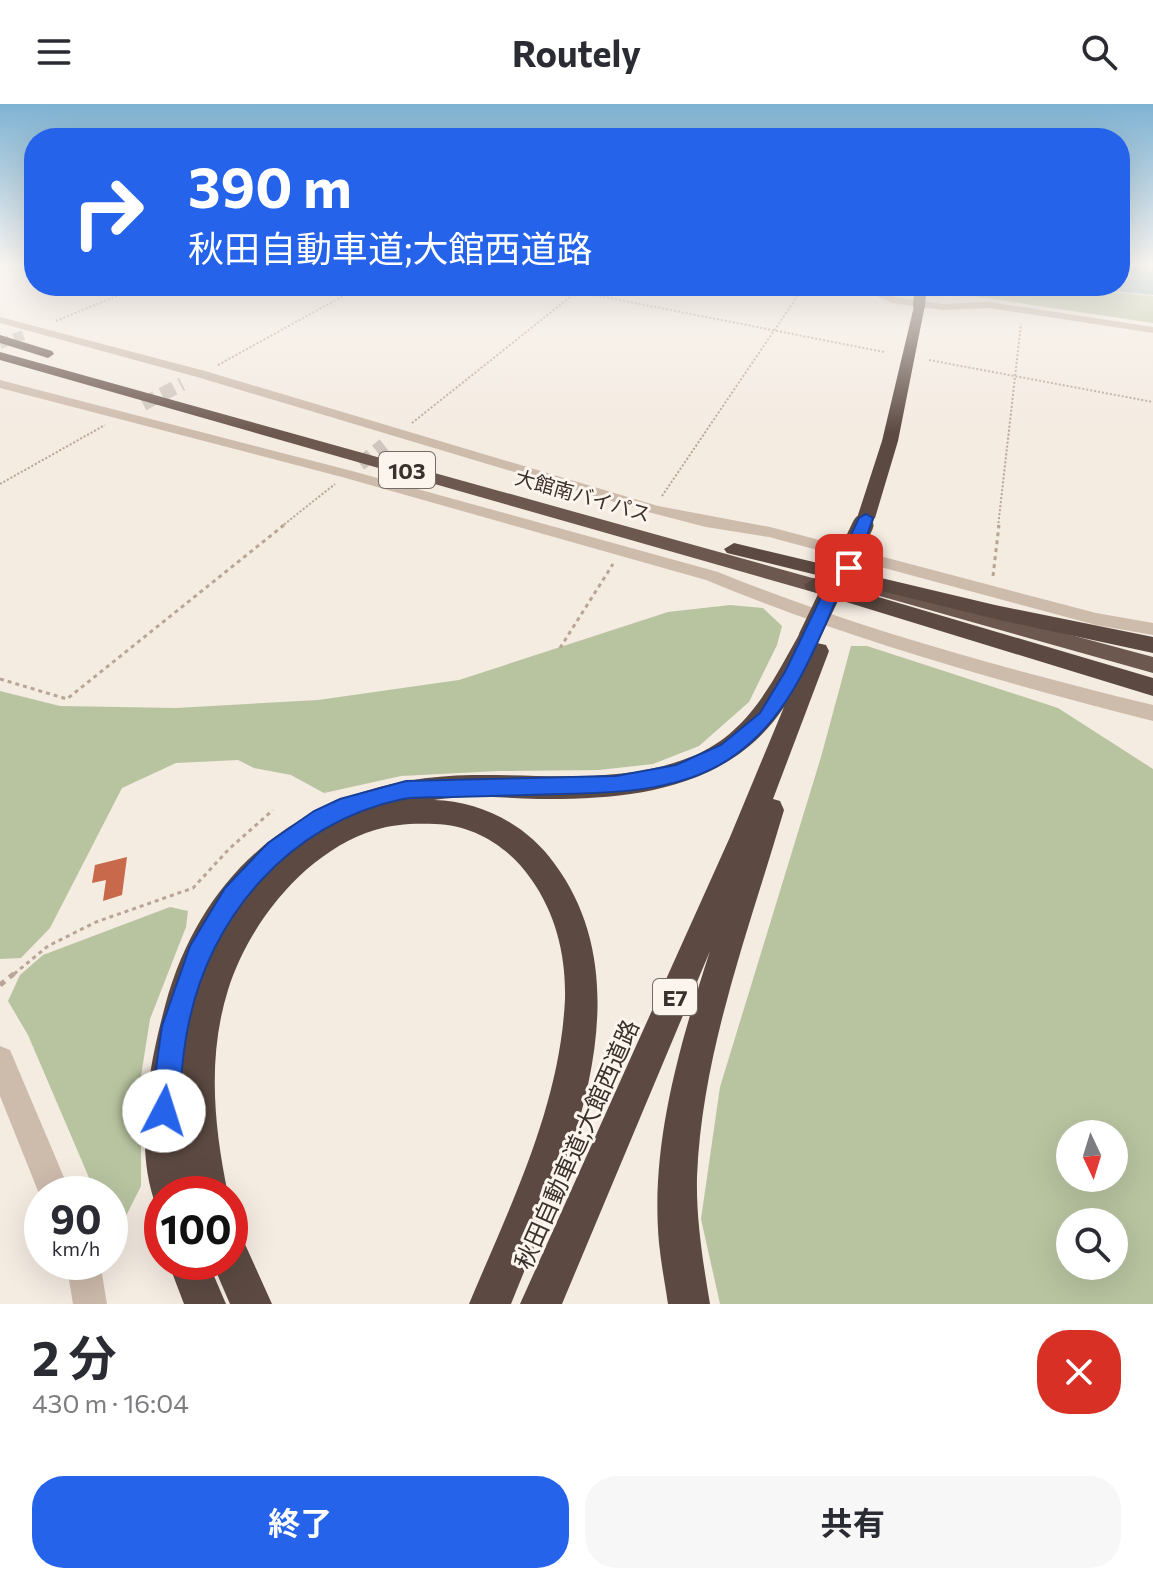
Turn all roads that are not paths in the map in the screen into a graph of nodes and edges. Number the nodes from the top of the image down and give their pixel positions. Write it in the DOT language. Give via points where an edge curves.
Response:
graph roads {
  1 [pos="5,321"];
  2 [pos="916,321"];
  3 [pos="1094,321"];
  4 [pos="39,328"];
  5 [pos="1153,330"];
  6 [pos="26,334"];
  7 [pos="0,339"];
  8 [pos="0,347"];
  9 [pos="0,356"];
  10 [pos="0,363"];
  11 [pos="201,374"];
  12 [pos="0,384"];
  13 [pos="182,384"];
  14 [pos="138,388"];
  15 [pos="143,404"];
  16 [pos="124,415"];
  17 [pos="398,435"];
  18 [pos="384,445"];
  19 [pos="734,549"];
  20 [pos="814,585"];
  21 [pos="1153,629"];
  22 [pos="816,639"];
  23 [pos="1153,645"];
  24 [pos="1153,665"];
  25 [pos="1153,679"];
  26 [pos="1153,687"];
  27 [pos="805,688"];
  28 [pos="1153,713"];
  29 [pos="0,1060"];
  30 [pos="48,1176"];
  31 [pos="169,1176"];
  32 [pos="205,1176"];
  33 [pos="86,1280"];
  34 [pos="195,1280"];
  35 [pos="240,1280"];
  36 [pos="90,1304"];
  37 [pos="205,1304"];
  38 [pos="251,1304"];
  39 [pos="490,1304"];
  40 [pos="541,1304"];
  41 [pos="689,1304"];
  1 -- 4 [label="street"];
  2 -- 22 [label="highway, 秋田自動車道;大館西道路 / E7, bridge" via="890,441 866,518"];
  3 -- 5 [label="street"];
  4 -- 6 [label="street"];
  4 -- 11 [label="street"];
  7 -- 14 [label="highway"];
  8 -- 14 [label="highway, 大館南バイパス / 103"];
  9 -- 14 [label="highway, 大館南バイパス / 103"];
  10 -- 14 [label="highway"];
  11 -- 13 [label="street"];
  11 -- 17 [label="street"];
  12 -- 16 [label="street"];
  14 -- 19 [label="highway, 大館南バイパス / 103"];
  14 -- 20 [label="highway, 大館南バイパス / 103"];
  15 -- 16 [label="street"];
  16 -- 28 [label="street" via="353,469 712,576 1018,679"];
  17 -- 18 [label="street"];
  17 -- 21 [label="street" via="653,509 770,532 1096,619"];
  19 -- 23 [label="highway"];
  19 -- 24 [label="highway, 大館南バイパス / 103"];
  20 -- 25 [label="highway, 大館南バイパス / 103"];
  20 -- 26 [label="highway"];
  22 -- 27 [label="highway, 秋田自動車道;大館西道路 / E7"];
  22 -- 31 [label="highway" via="766,718 705,763 616,784 406,790 347,805 275,850 217,920 186,989 168,1065 164,1111"];
  27 -- 40 [label="highway, 秋田自動車道;大館西道路 / E7"];
  27 -- 41 [label="highway" via="690,1078 676,1176 676,1223"];
  29 -- 30 [label="street"];
  32 -- 39 [label="highway" via="196,1102 206,1010 221,964 263,893 315,845 373,818 432,811 486,823 529,853 561,901 572,930 581,997 579,1034 557,1128"];
  33 -- 36 [label="street"];
  34 -- 37 [label="highway"];
  35 -- 38 [label="highway"];
}
